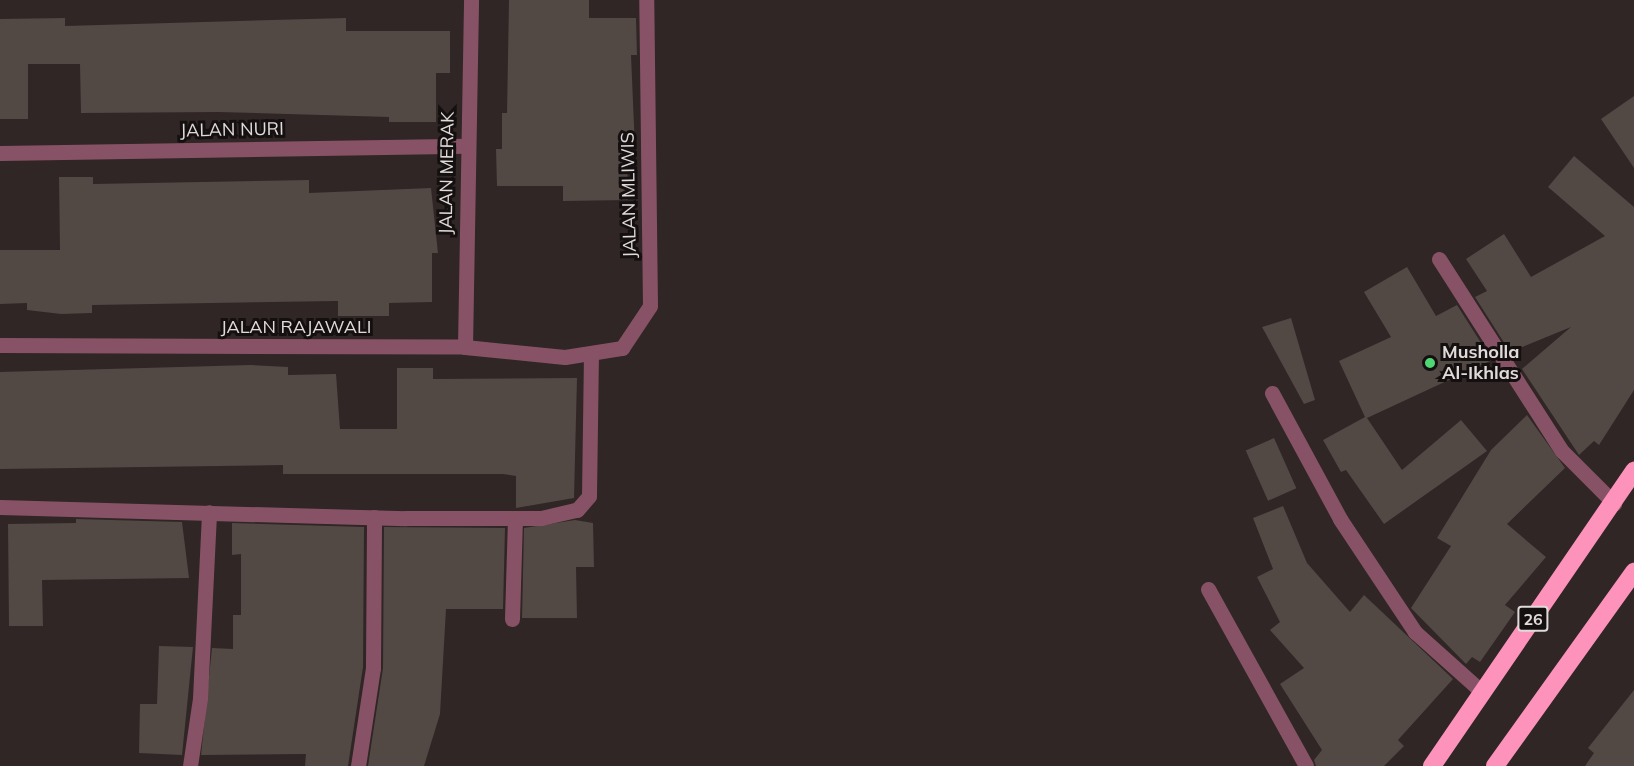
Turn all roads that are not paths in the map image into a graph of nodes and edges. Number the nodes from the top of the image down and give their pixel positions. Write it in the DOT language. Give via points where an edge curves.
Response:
graph roads {
  1 [pos="471,0"];
  2 [pos="646,0"];
  3 [pos="466,146"];
  4 [pos="0,153"];
  5 [pos="1439,259"];
  6 [pos="0,345"];
  7 [pos="465,347"];
  8 [pos="591,356"];
  9 [pos="1272,393"];
  10 [pos="1634,471"];
  11 [pos="1614,502"];
  12 [pos="0,507"];
  13 [pos="209,512"];
  14 [pos="374,517"];
  15 [pos="515,518"];
  16 [pos="1634,572"];
  17 [pos="1208,589"];
  18 [pos="512,619"];
  19 [pos="1482,692"];
  20 [pos="190,766"];
  21 [pos="358,766"];
  22 [pos="1306,766"];
  23 [pos="1432,766"];
  24 [pos="1495,766"];
  1 -- 3 [label="street, JALAN MERAK"];
  2 -- 8 [label="street, JALAN MLIWIS" via="650,306 632,341"];
  3 -- 4 [label="street, JALAN NURI"];
  3 -- 7 [label="street, JALAN MERAK"];
  5 -- 11 [label="street" via="1562,451"];
  6 -- 7 [label="street, JALAN RAJAWALI"];
  7 -- 8 [label="street, JALAN RAJAWALI"];
  8 -- 15 [label="street" via="589,496 577,510"];
  9 -- 19 [label="street" via="1340,519 1415,632"];
  10 -- 11 [label="highway, 26"];
  11 -- 19 [label="highway, 26"];
  12 -- 13 [label="street"];
  13 -- 14 [label="street"];
  13 -- 20 [label="street" via="201,698"];
  14 -- 15 [label="street"];
  14 -- 21 [label="street" via="373,668"];
  15 -- 18 [label="street"];
  16 -- 24 [label="highway"];
  17 -- 22 [label="street"];
  19 -- 23 [label="highway, 26"];
}
